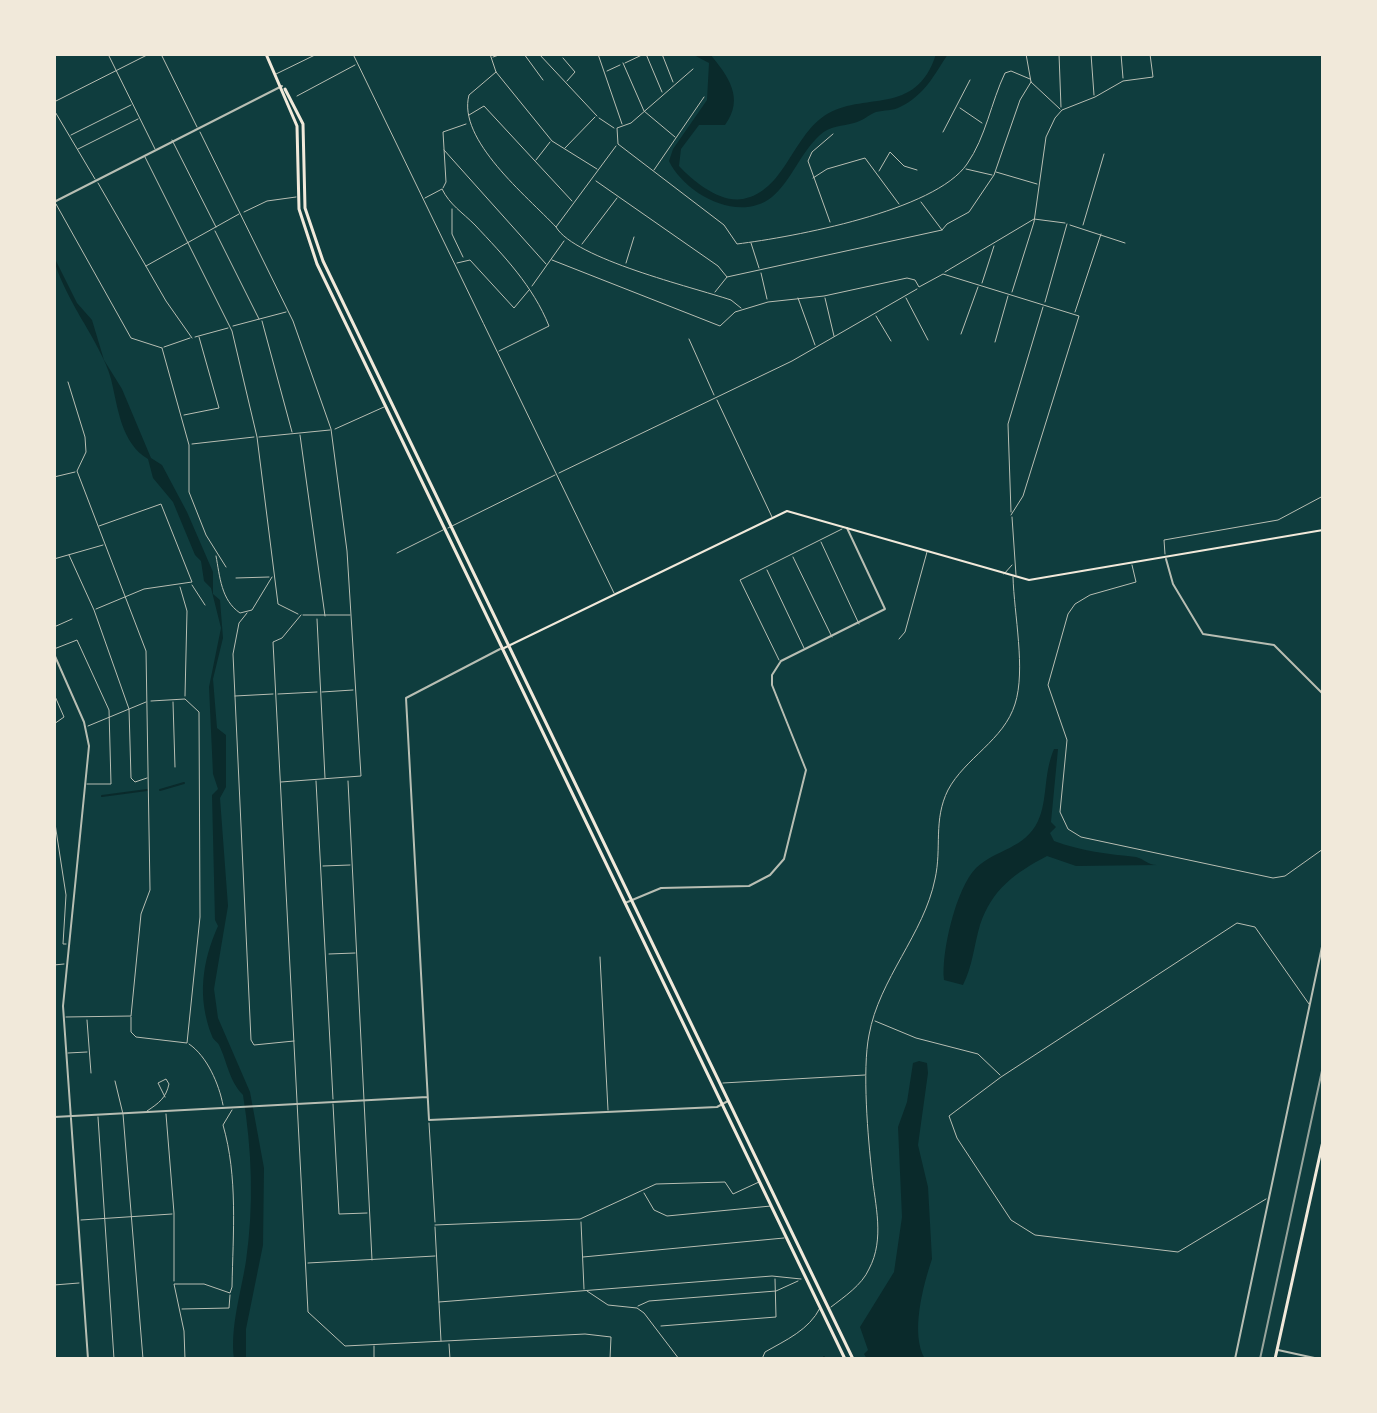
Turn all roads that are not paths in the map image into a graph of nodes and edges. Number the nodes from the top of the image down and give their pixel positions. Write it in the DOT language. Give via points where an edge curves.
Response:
graph roads {
  1 [pos="108,54"];
  2 [pos="149,54"];
  3 [pos="161,54"];
  4 [pos="266,54"];
  5 [pos="317,54"];
  6 [pos="353,54"];
  7 [pos="502,54"];
  8 [pos="524,54"];
  9 [pos="539,54"];
  10 [pos="598,54"];
  11 [pos="645,54"];
  12 [pos="662,54"];
  13 [pos="1026,54"];
  14 [pos="1059,54"];
  15 [pos="1091,54"];
  16 [pos="1121,54"];
  17 [pos="1150,54"];
  18 [pos="491,56"];
  19 [pos="563,58"];
  20 [pos="623,63"];
  21 [pos="358,64"];
  22 [pos="693,69"];
  23 [pos="116,70"];
  24 [pos="496,72"];
  25 [pos="605,72"];
  26 [pos="276,74"];
  27 [pos="543,80"];
  28 [pos="970,80"];
  29 [pos="1030,80"];
  30 [pos="1123,81"];
  31 [pos="565,83"];
  32 [pos="674,85"];
  33 [pos="282,86"];
  34 [pos="663,94"];
  35 [pos="297,96"];
  36 [pos="704,97"];
  37 [pos="1095,97"];
  38 [pos="54,102"];
  39 [pos="133,104"];
  40 [pos="958,108"];
  41 [pos="54,110"];
  42 [pos="1062,110"];
  43 [pos="644,111"];
  44 [pos="468,116"];
  45 [pos="597,116"];
  46 [pos="140,118"];
  47 [pos="469,123"];
  48 [pos="984,125"];
  49 [pos="621,126"];
  50 [pos="197,128"];
  51 [pos="617,128"];
  52 [pos="943,132"];
  53 [pos="833,134"];
  54 [pos="69,136"];
  55 [pos="675,137"];
  56 [pos="172,140"];
  57 [pos="552,141"];
  58 [pos="618,144"];
  59 [pos="155,149"];
  60 [pos="77,150"];
  61 [pos="444,150"];
  62 [pos="563,150"];
  63 [pos="1104,154"];
  64 [pos="144,155"];
  65 [pos="535,162"];
  66 [pos="964,168"];
  67 [pos="917,170"];
  68 [pos="599,171"];
  69 [pos="653,172"];
  70 [pos="878,174"];
  71 [pos="995,174"];
  72 [pos="813,178"];
  73 [pos="95,179"];
  74 [pos="593,179"];
  75 [pos="1039,184"];
  76 [pos="442,189"];
  77 [pos="298,197"];
  78 [pos="618,197"];
  79 [pos="423,199"];
  80 [pos="920,200"];
  81 [pos="54,201"];
  82 [pos="574,202"];
  83 [pos="900,206"];
  84 [pos="452,207"];
  85 [pos="241,213"];
  86 [pos="1034,219"];
  87 [pos="831,224"];
  88 [pos="1067,224"];
  89 [pos="556,227"];
  90 [pos="1082,227"];
  91 [pos="215,228"];
  92 [pos="942,230"];
  93 [pos="1102,233"];
  94 [pos="634,237"];
  95 [pos="566,240"];
  96 [pos="751,241"];
  97 [pos="188,242"];
  98 [pos="1125,243"];
  99 [pos="994,244"];
  100 [pos="580,246"];
  101 [pos="464,260"];
  102 [pos="552,260"];
  103 [pos="455,264"];
  104 [pos="626,265"];
  105 [pos="547,266"];
  106 [pos="145,267"];
  107 [pos="760,271"];
  108 [pos="943,274"];
  109 [pos="727,277"];
  110 [pos="980,285"];
  111 [pos="919,287"];
  112 [pos="530,288"];
  113 [pos="713,294"];
  114 [pos="1010,294"];
  115 [pos="824,296"];
  116 [pos="905,296"];
  117 [pos="797,297"];
  118 [pos="340,298"];
  119 [pos="334,301"];
  120 [pos="768,302"];
  121 [pos="1044,305"];
  122 [pos="743,310"];
  123 [pos="289,311"];
  124 [pos="875,314"];
  125 [pos="1075,315"];
  126 [pos="260,319"];
  127 [pos="231,327"];
  128 [pos="961,334"];
  129 [pos="198,336"];
  130 [pos="835,337"];
  131 [pos="192,338"];
  132 [pos="689,339"];
  133 [pos="928,340"];
  134 [pos="891,341"];
  135 [pos="995,342"];
  136 [pos="817,347"];
  137 [pos="162,348"];
  138 [pos="497,352"];
  139 [pos="68,382"];
  140 [pos="716,398"];
  141 [pos="385,407"];
  142 [pos="181,416"];
  143 [pos="331,429"];
  144 [pos="300,432"];
  145 [pos="293,433"];
  146 [pos="257,437"];
  147 [pos="189,445"];
  148 [pos="417,458"];
  149 [pos="411,461"];
  150 [pos="77,471"];
  151 [pos="556,475"];
  152 [pos="54,477"];
  153 [pos="1323,496"];
  154 [pos="1011,515"];
  155 [pos="772,517"];
  156 [pos="99,527"];
  157 [pos="450,527"];
  158 [pos="846,527"];
  159 [pos="444,530"];
  160 [pos="1323,530"];
  161 [pos="819,540"];
  162 [pos="106,545"];
  163 [pos="927,552"];
  164 [pos="397,553"];
  165 [pos="215,554"];
  166 [pos="792,554"];
  167 [pos="69,555"];
  168 [pos="1166,557"];
  169 [pos="54,559"];
  170 [pos="1013,563"];
  171 [pos="1132,563"];
  172 [pos="226,567"];
  173 [pos="766,567"];
  174 [pos="1004,574"];
  175 [pos="277,576"];
  176 [pos="272,577"];
  177 [pos="1013,577"];
  178 [pos="236,578"];
  179 [pos="1019,578"];
  180 [pos="190,584"];
  181 [pos="180,585"];
  182 [pos="614,593"];
  183 [pos="126,597"];
  184 [pos="205,605"];
  185 [pos="94,610"];
  186 [pos="247,613"];
  187 [pos="301,615"];
  188 [pos="352,615"];
  189 [pos="325,616"];
  190 [pos="317,617"];
  191 [pos="72,619"];
  192 [pos="859,624"];
  193 [pos="54,627"];
  194 [pos="832,637"];
  195 [pos="899,639"];
  196 [pos="508,645"];
  197 [pos="54,649"];
  198 [pos="501,649"];
  199 [pos="805,650"];
  200 [pos="54,654"];
  201 [pos="781,661"];
  202 [pos="356,690"];
  203 [pos="320,692"];
  204 [pos="54,694"];
  205 [pos="276,694"];
  206 [pos="1323,694"];
  207 [pos="234,696"];
  208 [pos="173,699"];
  209 [pos="185,699"];
  210 [pos="148,701"];
  211 [pos="129,709"];
  212 [pos="109,717"];
  213 [pos="54,724"];
  214 [pos="86,727"];
  215 [pos="175,767"];
  216 [pos="150,776"];
  217 [pos="325,779"];
  218 [pos="348,779"];
  219 [pos="316,780"];
  220 [pos="280,782"];
  221 [pos="86,784"];
  222 [pos="576,784"];
  223 [pos="569,788"];
  224 [pos="54,817"];
  225 [pos="1323,849"];
  226 [pos="351,865"];
  227 [pos="321,866"];
  228 [pos="632,900"];
  229 [pos="625,903"];
  230 [pos="1323,942"];
  231 [pos="69,944"];
  232 [pos="357,953"];
  233 [pos="326,954"];
  234 [pos="600,957"];
  235 [pos="67,964"];
  236 [pos="54,965"];
  237 [pos="1309,1004"];
  238 [pos="131,1016"];
  239 [pos="87,1017"];
  240 [pos="63,1018"];
  241 [pos="873,1020"];
  242 [pos="294,1041"];
  243 [pos="187,1043"];
  244 [pos="89,1051"];
  245 [pos="66,1054"];
  246 [pos="91,1073"];
  247 [pos="868,1075"];
  248 [pos="1001,1077"];
  249 [pos="115,1081"];
  250 [pos="721,1084"];
  251 [pos="713,1088"];
  252 [pos="165,1097"];
  253 [pos="428,1097"];
  254 [pos="365,1100"];
  255 [pos="729,1101"];
  256 [pos="334,1102"];
  257 [pos="298,1104"];
  258 [pos="721,1104"];
  259 [pos="234,1107"];
  260 [pos="223,1108"];
  261 [pos="165,1111"];
  262 [pos="608,1112"];
  263 [pos="145,1113"];
  264 [pos="123,1114"];
  265 [pos="97,1115"];
  266 [pos="70,1116"];
  267 [pos="54,1117"];
  268 [pos="429,1120"];
  269 [pos="1323,1141"];
  270 [pos="760,1182"];
  271 [pos="643,1190"];
  272 [pos="1269,1198"];
  273 [pos="771,1206"];
  274 [pos="174,1213"];
  275 [pos="370,1213"];
  276 [pos="132,1217"];
  277 [pos="104,1219"];
  278 [pos="580,1219"];
  279 [pos="78,1220"];
  280 [pos="435,1225"];
  281 [pos="793,1234"];
  282 [pos="786,1237"];
  283 [pos="437,1256"];
  284 [pos="583,1257"];
  285 [pos="372,1260"];
  286 [pos="306,1264"];
  287 [pos="775,1276"];
  288 [pos="803,1278"];
  289 [pos="83,1283"];
  290 [pos="174,1284"];
  291 [pos="54,1285"];
  292 [pos="584,1290"];
  293 [pos="776,1291"];
  294 [pos="230,1293"];
  295 [pos="439,1302"];
  296 [pos="637,1308"];
  297 [pos="821,1308"];
  298 [pos="828,1308"];
  299 [pos="180,1309"];
  300 [pos="658,1327"];
  301 [pos="441,1341"];
  302 [pos="449,1341"];
  303 [pos="374,1345"];
  304 [pos="1277,1350"];
  305 [pos="88,1359"];
  306 [pos="114,1359"];
  307 [pos="143,1359"];
  308 [pos="185,1359"];
  309 [pos="374,1359"];
  310 [pos="450,1359"];
  311 [pos="610,1359"];
  312 [pos="679,1359"];
  313 [pos="762,1359"];
  314 [pos="845,1359"];
  315 [pos="853,1359"];
  316 [pos="1235,1359"];
  317 [pos="1275,1359"];
  318 [pos="1319,1359"];
  1 -- 23 [label="street"];
  2 -- 23 [label="street"];
  3 -- 50 [label="street"];
  4 -- 26 [label="main road"];
  5 -- 26 [label="street"];
  6 -- 21 [label="street"];
  7 -- 18 [label="street"];
  8 -- 27 [label="street"];
  9 -- 31 [label="street"];
  10 -- 25 [label="street"];
  11 -- 20 [label="street"];
  11 -- 34 [label="street"];
  12 -- 32 [label="street"];
  13 -- 29 [label="street"];
  14 -- 42 [label="street"];
  15 -- 37 [label="street"];
  16 -- 30 [label="street"];
  17 -- 30 [label="street" via="1153,77"];
  18 -- 24 [label="street"];
  19 -- 31 [label="street" via="575,72"];
  20 -- 25 [label="street"];
  20 -- 43 [label="street"];
  21 -- 35 [label="street"];
  21 -- 79 [label="street"];
  22 -- 32 [label="street"];
  23 -- 38 [label="street"];
  23 -- 39 [label="street"];
  24 -- 44 [label="street" via="469,95"];
  24 -- 57 [label="street"];
  25 -- 49 [label="street"];
  26 -- 33 [label="main road"];
  28 -- 40 [label="street"];
  29 -- 42 [label="street"];
  29 -- 48 [label="street" via="1005,73"];
  29 -- 71 [label="street"];
  30 -- 37 [label="street"];
  31 -- 45 [label="street"];
  32 -- 34 [label="street"];
  33 -- 50 [label="street"];
  33 -- 77 [label="main road" via="298,129"];
  33 -- 118 [label="main road" via="303,124 309,226"];
  34 -- 43 [label="street"];
  36 -- 55 [label="street"];
  37 -- 42 [label="street"];
  39 -- 46 [label="street"];
  39 -- 54 [label="street"];
  40 -- 48 [label="street"];
  40 -- 52 [label="street"];
  41 -- 54 [label="street"];
  42 -- 75 [label="street" via="1046,137"];
  43 -- 49 [label="street"];
  43 -- 55 [label="street"];
  44 -- 47 [label="street"];
  44 -- 65 [label="street" via="484,106"];
  45 -- 51 [label="street"];
  45 -- 62 [label="street"];
  46 -- 59 [label="street"];
  46 -- 60 [label="street"];
  47 -- 61 [label="street" via="443,132"];
  47 -- 89 [label="street" via="488,155"];
  48 -- 66 [label="street"];
  49 -- 51 [label="street"];
  50 -- 56 [label="street"];
  50 -- 85 [label="street"];
  51 -- 58 [label="street"];
  53 -- 72 [label="street" via="810,156"];
  54 -- 60 [label="street"];
  55 -- 69 [label="street"];
  56 -- 59 [label="street"];
  56 -- 91 [label="street"];
  57 -- 62 [label="street"];
  57 -- 65 [label="street"];
  58 -- 68 [label="street"];
  58 -- 69 [label="street"];
  59 -- 64 [label="street"];
  60 -- 73 [label="street"];
  61 -- 76 [label="street"];
  61 -- 105 [label="street"];
  62 -- 68 [label="street"];
  63 -- 90 [label="street"];
  64 -- 73 [label="street"];
  64 -- 97 [label="street"];
  65 -- 82 [label="street"];
  66 -- 71 [label="street"];
  66 -- 80 [label="street"];
  67 -- 70 [label="street" via="888,152"];
  68 -- 74 [label="street"];
  69 -- 96 [label="street" via="724,225 735,242"];
  70 -- 72 [label="street" via="864,158"];
  70 -- 83 [label="street"];
  71 -- 75 [label="street"];
  71 -- 92 [label="street" via="969,212"];
  72 -- 87 [label="street"];
  73 -- 81 [label="street"];
  73 -- 106 [label="street"];
  74 -- 78 [label="street"];
  74 -- 82 [label="street"];
  75 -- 86 [label="street"];
  76 -- 79 [label="street"];
  76 -- 84 [label="street"];
  77 -- 85 [label="street" via="267,201"];
  77 -- 119 [label="main road" via="304,233"];
  78 -- 100 [label="street"];
  78 -- 109 [label="street"];
  79 -- 103 [label="street"];
  80 -- 83 [label="street"];
  80 -- 92 [label="street"];
  81 -- 137 [label="street" via="131,338"];
  82 -- 89 [label="street"];
  83 -- 87 [label="street"];
  84 -- 101 [label="street" via="452,234"];
  84 -- 112 [label="street" via="473,223"];
  85 -- 91 [label="street"];
  85 -- 123 [label="street"];
  86 -- 88 [label="street"];
  86 -- 99 [label="street"];
  86 -- 114 [label="street"];
  87 -- 96 [label="street"];
  88 -- 90 [label="street"];
  88 -- 121 [label="street"];
  89 -- 95 [label="street"];
  90 -- 93 [label="street"];
  91 -- 97 [label="street"];
  91 -- 126 [label="street"];
  92 -- 107 [label="street"];
  93 -- 98 [label="street"];
  93 -- 125 [label="street"];
  94 -- 104 [label="street"];
  95 -- 100 [label="street"];
  95 -- 102 [label="street"];
  96 -- 107 [label="street"];
  97 -- 106 [label="street"];
  97 -- 127 [label="street"];
  99 -- 108 [label="street"];
  99 -- 110 [label="street"];
  100 -- 104 [label="street"];
  101 -- 103 [label="street"];
  101 -- 112 [label="street" via="470,260 514,308"];
  102 -- 105 [label="street"];
  102 -- 122 [label="street" via="717,325"];
  103 -- 138 [label="street"];
  104 -- 113 [label="street"];
  105 -- 112 [label="street"];
  106 -- 131 [label="street"];
  107 -- 109 [label="street"];
  107 -- 120 [label="street"];
  108 -- 110 [label="street"];
  108 -- 111 [label="street"];
  109 -- 113 [label="street"];
  110 -- 114 [label="street"];
  110 -- 128 [label="street"];
  111 -- 115 [label="street" via="907,278"];
  111 -- 116 [label="street"];
  112 -- 138 [label="street" via="549,326"];
  113 -- 122 [label="street"];
  114 -- 121 [label="street"];
  114 -- 135 [label="street"];
  115 -- 117 [label="street"];
  115 -- 130 [label="street"];
  116 -- 124 [label="street"];
  116 -- 133 [label="street"];
  117 -- 120 [label="street"];
  117 -- 136 [label="street"];
  118 -- 119 [label="main road"];
  118 -- 148 [label="main road"];
  119 -- 141 [label="main road"];
  120 -- 122 [label="street"];
  121 -- 125 [label="street"];
  121 -- 154 [label="street" via="1008,424"];
  123 -- 126 [label="street"];
  123 -- 143 [label="street"];
  124 -- 130 [label="street"];
  124 -- 134 [label="street"];
  125 -- 154 [label="street" via="1079,316 1023,496"];
  126 -- 127 [label="street"];
  126 -- 145 [label="street"];
  127 -- 129 [label="street"];
  127 -- 146 [label="street"];
  129 -- 131 [label="street"];
  129 -- 142 [label="street" via="219,408"];
  130 -- 136 [label="street"];
  131 -- 137 [label="street"];
  132 -- 140 [label="street"];
  136 -- 140 [label="street"];
  137 -- 142 [label="street"];
  138 -- 151 [label="street"];
  139 -- 150 [label="street" via="85,437 85,459"];
  140 -- 151 [label="street"];
  140 -- 155 [label="street"];
  141 -- 143 [label="street"];
  141 -- 149 [label="main road"];
  142 -- 147 [label="street"];
  143 -- 144 [label="street"];
  143 -- 188 [label="street"];
  144 -- 145 [label="street"];
  144 -- 189 [label="street"];
  145 -- 146 [label="street"];
  146 -- 147 [label="street"];
  146 -- 175 [label="street"];
  147 -- 165 [label="street" via="189,492"];
  148 -- 149 [label="main road"];
  148 -- 157 [label="main road"];
  149 -- 159 [label="main road"];
  150 -- 152 [label="street"];
  150 -- 156 [label="street"];
  151 -- 157 [label="street"];
  151 -- 182 [label="street"];
  153 -- 168 [label="street" via="1278,520 1164,540"];
  154 -- 170 [label="street"];
  155 -- 158 [label="main road" via="792,511"];
  155 -- 182 [label="main road"];
  156 -- 162 [label="street"];
  156 -- 180 [label="street" via="161,504"];
  157 -- 159 [label="street"];
  157 -- 196 [label="main road"];
  158 -- 161 [label="street"];
  158 -- 163 [label="main road"];
  158 -- 192 [label="street" via="885,608"];
  159 -- 164 [label="street"];
  159 -- 198 [label="main road"];
  160 -- 168 [label="main road"];
  161 -- 166 [label="street"];
  161 -- 192 [label="street"];
  162 -- 167 [label="street"];
  162 -- 183 [label="street"];
  163 -- 174 [label="main road"];
  163 -- 195 [label="street"];
  165 -- 172 [label="street"];
  165 -- 186 [label="street" via="229,602"];
  166 -- 173 [label="street"];
  166 -- 194 [label="street"];
  167 -- 169 [label="street"];
  167 -- 185 [label="street"];
  168 -- 171 [label="main road"];
  168 -- 206 [label="street" via="1173,584 1203,634 1274,645"];
  170 -- 174 [label="street"];
  170 -- 179 [label="street"];
  171 -- 179 [label="main road" via="1036,580"];
  171 -- 225 [label="street" via="1136,582 1090,595 1071,608 1048,681 1067,740 1063,823 1081,837 1273,878 1285,876"];
  173 -- 199 [label="street"];
  173 -- 201 [label="street" via="741,582"];
  174 -- 177 [label="main road"];
  175 -- 176 [label="street"];
  175 -- 187 [label="street" via="279,606"];
  176 -- 178 [label="street"];
  176 -- 186 [label="street"];
  177 -- 179 [label="main road"];
  177 -- 241 [label="street" via="1015,705 945,798 930,898"];
  180 -- 181 [label="street"];
  180 -- 184 [label="street"];
  181 -- 183 [label="street"];
  181 -- 209 [label="street" via="187,611"];
  182 -- 196 [label="main road"];
  183 -- 185 [label="street"];
  183 -- 210 [label="street" via="146,651"];
  185 -- 211 [label="street"];
  186 -- 207 [label="street" via="239,623 233,654"];
  187 -- 190 [label="street"];
  187 -- 205 [label="street" via="273,642"];
  188 -- 189 [label="street"];
  188 -- 202 [label="street"];
  189 -- 190 [label="street"];
  190 -- 203 [label="street"];
  191 -- 193 [label="street"];
  192 -- 194 [label="street"];
  194 -- 199 [label="street"];
  196 -- 198 [label="main road"];
  196 -- 222 [label="main road"];
  197 -- 212 [label="street" via="77,640"];
  198 -- 223 [label="main road"];
  198 -- 253 [label="street" via="406,698"];
  199 -- 201 [label="street"];
  200 -- 214 [label="street"];
  201 -- 228 [label="street" via="772,685 806,770 784,859 749,886 661,888"];
  202 -- 203 [label="street"];
  202 -- 218 [label="street" via="359,778"];
  203 -- 205 [label="street"];
  203 -- 217 [label="street"];
  204 -- 213 [label="street" via="64,717"];
  205 -- 207 [label="street"];
  205 -- 220 [label="street"];
  207 -- 242 [label="street" via="251,1040 254,1045"];
  208 -- 209 [label="street"];
  208 -- 210 [label="street"];
  208 -- 215 [label="street"];
  209 -- 243 [label="street" via="199,712 200,917"];
  210 -- 211 [label="street"];
  210 -- 216 [label="street"];
  211 -- 212 [label="street"];
  211 -- 216 [label="street" via="131,778 135,782"];
  212 -- 214 [label="street"];
  212 -- 221 [label="street" via="111,784"];
  214 -- 221 [label="street"];
  216 -- 238 [label="street" via="150,890 141,919"];
  217 -- 218 [label="street"];
  217 -- 219 [label="street"];
  218 -- 226 [label="street"];
  219 -- 220 [label="street"];
  219 -- 227 [label="street"];
  220 -- 242 [label="street"];
  221 -- 231 [label="street"];
  222 -- 223 [label="main road"];
  222 -- 228 [label="main road"];
  223 -- 229 [label="main road"];
  224 -- 231 [label="street" via="66,895 63,944"];
  226 -- 227 [label="street"];
  226 -- 232 [label="street"];
  227 -- 233 [label="street"];
  228 -- 229 [label="street"];
  228 -- 250 [label="main road"];
  229 -- 251 [label="main road"];
  230 -- 237 [label="street"];
  231 -- 235 [label="street"];
  232 -- 233 [label="street"];
  232 -- 254 [label="street"];
  233 -- 256 [label="street"];
  234 -- 262 [label="street"];
  235 -- 236 [label="street"];
  235 -- 240 [label="street"];
  237 -- 248 [label="street" via="1255,927 1237,923"];
  237 -- 272 [label="street"];
  238 -- 239 [label="street"];
  238 -- 243 [label="street" via="136,1037"];
  239 -- 240 [label="street"];
  239 -- 244 [label="street"];
  240 -- 245 [label="street"];
  241 -- 247 [label="street"];
  241 -- 248 [label="street" via="978,1054"];
  242 -- 257 [label="street"];
  243 -- 260 [label="street" via="214,1078"];
  244 -- 245 [label="street"];
  244 -- 246 [label="street"];
  245 -- 266 [label="street"];
  247 -- 250 [label="street"];
  247 -- 298 [label="street" via="877,1235 867,1274"];
  248 -- 272 [label="street" via="954,1110 949,1120 1011,1220 1028,1233 1178,1252"];
  249 -- 264 [label="street"];
  250 -- 251 [label="street"];
  250 -- 255 [label="main road"];
  251 -- 258 [label="main road"];
  252 -- 263 [label="street"];
  253 -- 254 [label="street"];
  253 -- 268 [label="street"];
  254 -- 256 [label="street"];
  254 -- 275 [label="street"];
  255 -- 258 [label="street"];
  255 -- 281 [label="main road"];
  256 -- 257 [label="street"];
  256 -- 275 [label="street" via="339,1214"];
  257 -- 259 [label="street"];
  257 -- 286 [label="street"];
  258 -- 262 [label="street"];
  258 -- 270 [label="main road"];
  259 -- 260 [label="street"];
  259 -- 294 [label="street" via="223,1122 230,1150 234,1233"];
  260 -- 261 [label="street"];
  261 -- 263 [label="street"];
  261 -- 274 [label="street"];
  262 -- 268 [label="street"];
  263 -- 264 [label="street"];
  264 -- 265 [label="street"];
  264 -- 276 [label="street"];
  265 -- 266 [label="street"];
  265 -- 277 [label="street"];
  266 -- 267 [label="street"];
  266 -- 279 [label="street"];
  268 -- 280 [label="street"];
  269 -- 304 [label="main road"];
  270 -- 271 [label="street" via="733,1194 725,1182 656,1184"];
  270 -- 273 [label="main road"];
  271 -- 273 [label="street" via="654,1210 667,1216"];
  271 -- 278 [label="street"];
  272 -- 316 [label="street"];
  273 -- 282 [label="main road"];
  274 -- 276 [label="street"];
  274 -- 290 [label="street"];
  275 -- 285 [label="street"];
  276 -- 277 [label="street"];
  276 -- 307 [label="street"];
  277 -- 279 [label="street"];
  277 -- 306 [label="street"];
  278 -- 280 [label="street"];
  278 -- 284 [label="street"];
  279 -- 289 [label="street"];
  280 -- 283 [label="street"];
  281 -- 282 [label="main road"];
  281 -- 298 [label="main road"];
  282 -- 284 [label="street"];
  282 -- 288 [label="main road"];
  283 -- 285 [label="street"];
  283 -- 295 [label="street"];
  284 -- 292 [label="street"];
  285 -- 286 [label="street"];
  286 -- 303 [label="street" via="308,1312 343,1346"];
  287 -- 288 [label="street"];
  287 -- 292 [label="street"];
  287 -- 293 [label="street"];
  288 -- 293 [label="street"];
  288 -- 297 [label="main road"];
  289 -- 291 [label="street"];
  289 -- 305 [label="street"];
  290 -- 294 [label="street" via="204,1284"];
  290 -- 299 [label="street"];
  292 -- 295 [label="street"];
  292 -- 296 [label="street" via="608,1305"];
  293 -- 296 [label="street" via="649,1301"];
  293 -- 300 [label="street" via="776,1317"];
  294 -- 299 [label="street" via="229,1308"];
  295 -- 301 [label="street"];
  296 -- 300 [label="street"];
  297 -- 313 [label="street" via="796,1336 765,1352"];
  297 -- 314 [label="main road"];
  298 -- 315 [label="main road"];
  299 -- 308 [label="street"];
  300 -- 312 [label="street"];
  301 -- 302 [label="street"];
  301 -- 303 [label="street"];
  302 -- 310 [label="street"];
  302 -- 311 [label="street" via="609,1336"];
  303 -- 309 [label="street"];
  304 -- 317 [label="main road"];
  304 -- 318 [label="street"];
}
